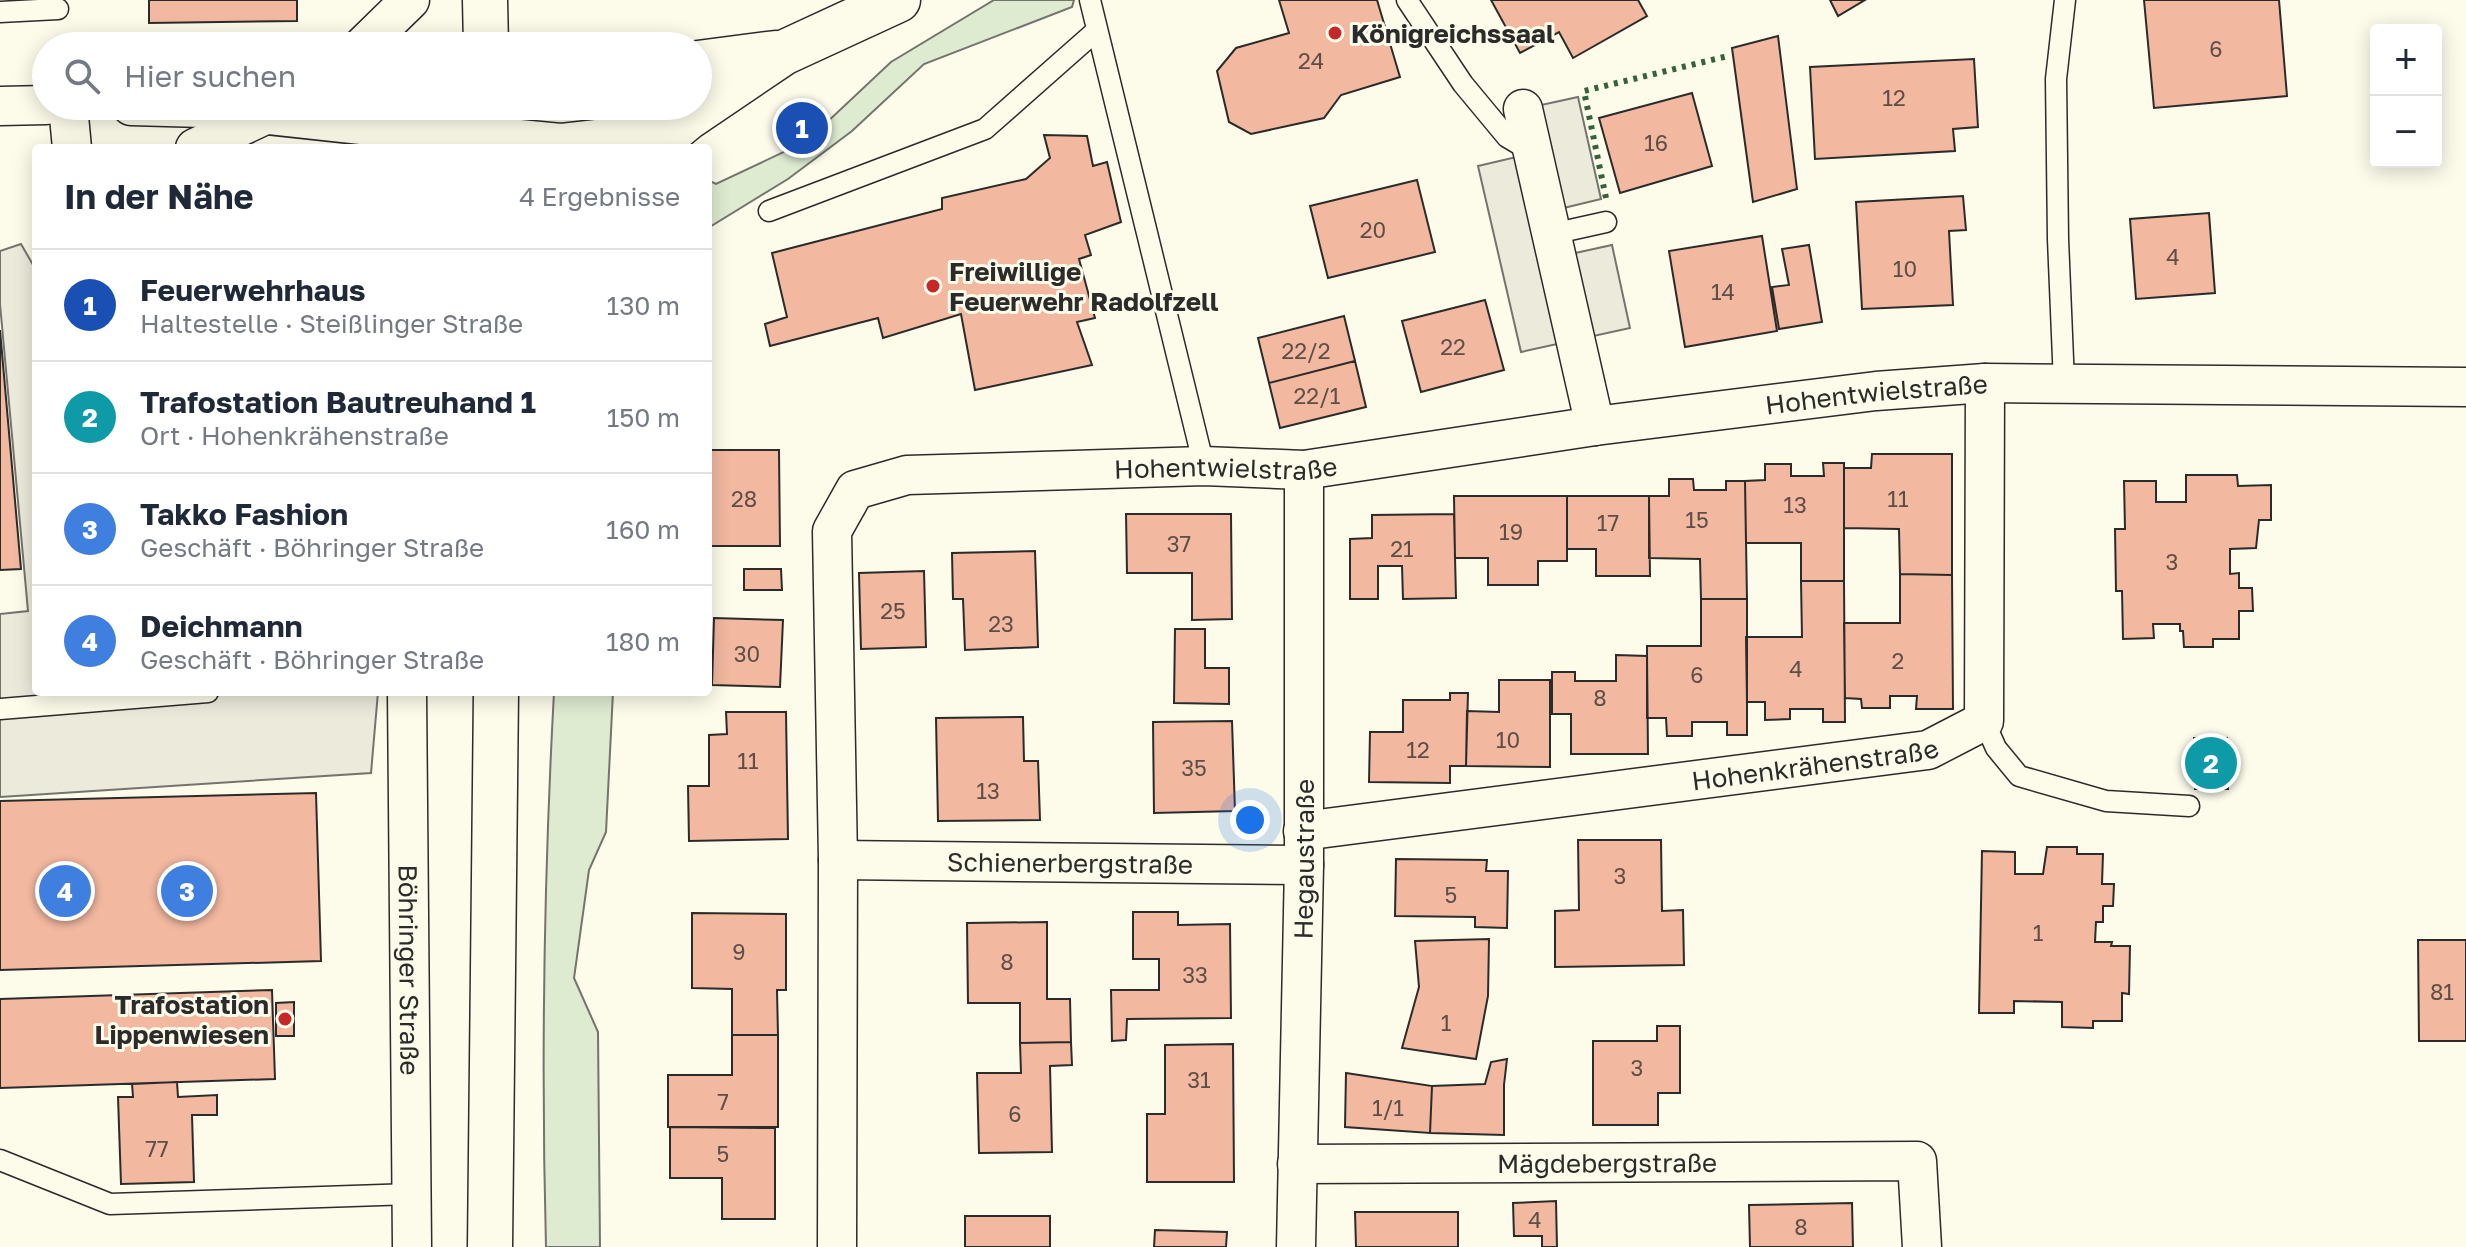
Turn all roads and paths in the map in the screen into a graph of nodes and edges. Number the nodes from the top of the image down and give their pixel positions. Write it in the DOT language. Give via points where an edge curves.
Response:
graph roads {
  1 [pos="410,0"];
  2 [pos="485,0"];
  3 [pos="898,0"];
  4 [pos="1090,0"];
  5 [pos="1407,0"];
  6 [pos="2065,0"];
  7 [pos="58,9"];
  8 [pos="0,12"];
  9 [pos="1096,31"];
  10 [pos="377,32"];
  11 [pos="486,32"];
  12 [pos="783,53"];
  13 [pos="712,61"];
  14 [pos="712,101"];
  15 [pos="32,105"];
  16 [pos="0,106"];
  17 [pos="1523,109"];
  18 [pos="69,120"];
  19 [pos="254,120"];
  20 [pos="335,120"];
  21 [pos="681,120"];
  22 [pos="685,120"];
  23 [pos="489,131"];
  24 [pos="72,144"];
  25 [pos="203,144"];
  26 [pos="551,144"];
  27 [pos="578,144"];
  28 [pos="656,144"];
  29 [pos="1534,153"];
  30 [pos="769,211"];
  31 [pos="1606,222"];
  32 [pos="1552,234"];
  33 [pos="1985,383"];
  34 [pos="2064,383"];
  35 [pos="2466,387"];
  36 [pos="1595,426"];
  37 [pos="1204,466"];
  38 [pos="1304,470"];
  39 [pos="159,696"];
  40 [pos="407,696"];
  41 [pos="496,696"];
  42 [pos="0,709"];
  43 [pos="1984,721"];
  44 [pos="2189,806"];
  45 [pos="1303,848"];
  46 [pos="838,860"];
  47 [pos="0,1160"];
  48 [pos="1297,1164"];
  49 [pos="412,1194"];
  50 [pos="412,1247"];
  51 [pos="490,1247"];
  52 [pos="837,1247"];
  53 [pos="1296,1247"];
  54 [pos="1922,1247"];
  1 -- 10 [label="street"];
  2 -- 11 [label="street"];
  3 -- 12 [label="street"];
  4 -- 9 [label="lane"];
  5 -- 29 [label="lane" via="1480,105 1507,137"];
  6 -- 34 [label="lane" via="2056,79"];
  7 -- 8 [label="lane"];
  9 -- 30 [label="lane" via="985,129"];
  9 -- 37 [label="lane"];
  12 -- 13 [label="street"];
  12 -- 14 [label="street"];
  15 -- 16 [label="street"];
  17 -- 29 [label="street"];
  18 -- 24 [label="street"];
  19 -- 25 [label="street"];
  20 -- 23 [label="street"];
  21 -- 27 [label="street" via="622,139"];
  22 -- 28 [label="street"];
  23 -- 26 [label="street"];
  29 -- 32 [label="street"];
  31 -- 32 [label="lane"];
  32 -- 36 [label="street"];
  33 -- 34 [label="street, Hohentwielstraße"];
  33 -- 36 [label="street, Hohentwielstraße"];
  33 -- 43 [label="street"];
  34 -- 35 [label="street, Hohentwielstraße"];
  36 -- 38 [label="street, Hohentwielstraße"];
  37 -- 38 [label="street, Hohentwielstraße"];
  37 -- 46 [label="street, Hohentwielstraße" via="907,475 855,490 832,531"];
  38 -- 45 [label="street, Hegaustraße"];
  39 -- 42 [label="lane"];
  40 -- 49 [label="street, Böhringer Straße"];
  41 -- 51 [label="street"];
  43 -- 44 [label="lane" via="1996,748 2019,776 2106,801"];
  43 -- 45 [label="street, Hohenkrähenstraße" via="1928,750"];
  45 -- 46 [label="street, Schienerbergstraße"];
  45 -- 48 [label="street, Hegaustraße"];
  46 -- 52 [label="street"];
  47 -- 49 [label="lane" via="110,1204"];
  48 -- 53 [label="street, Hegaustraße"];
  48 -- 54 [label="street, Mägdebergstraße" via="1917,1161"];
  49 -- 50 [label="street, Böhringer Straße"];
}
